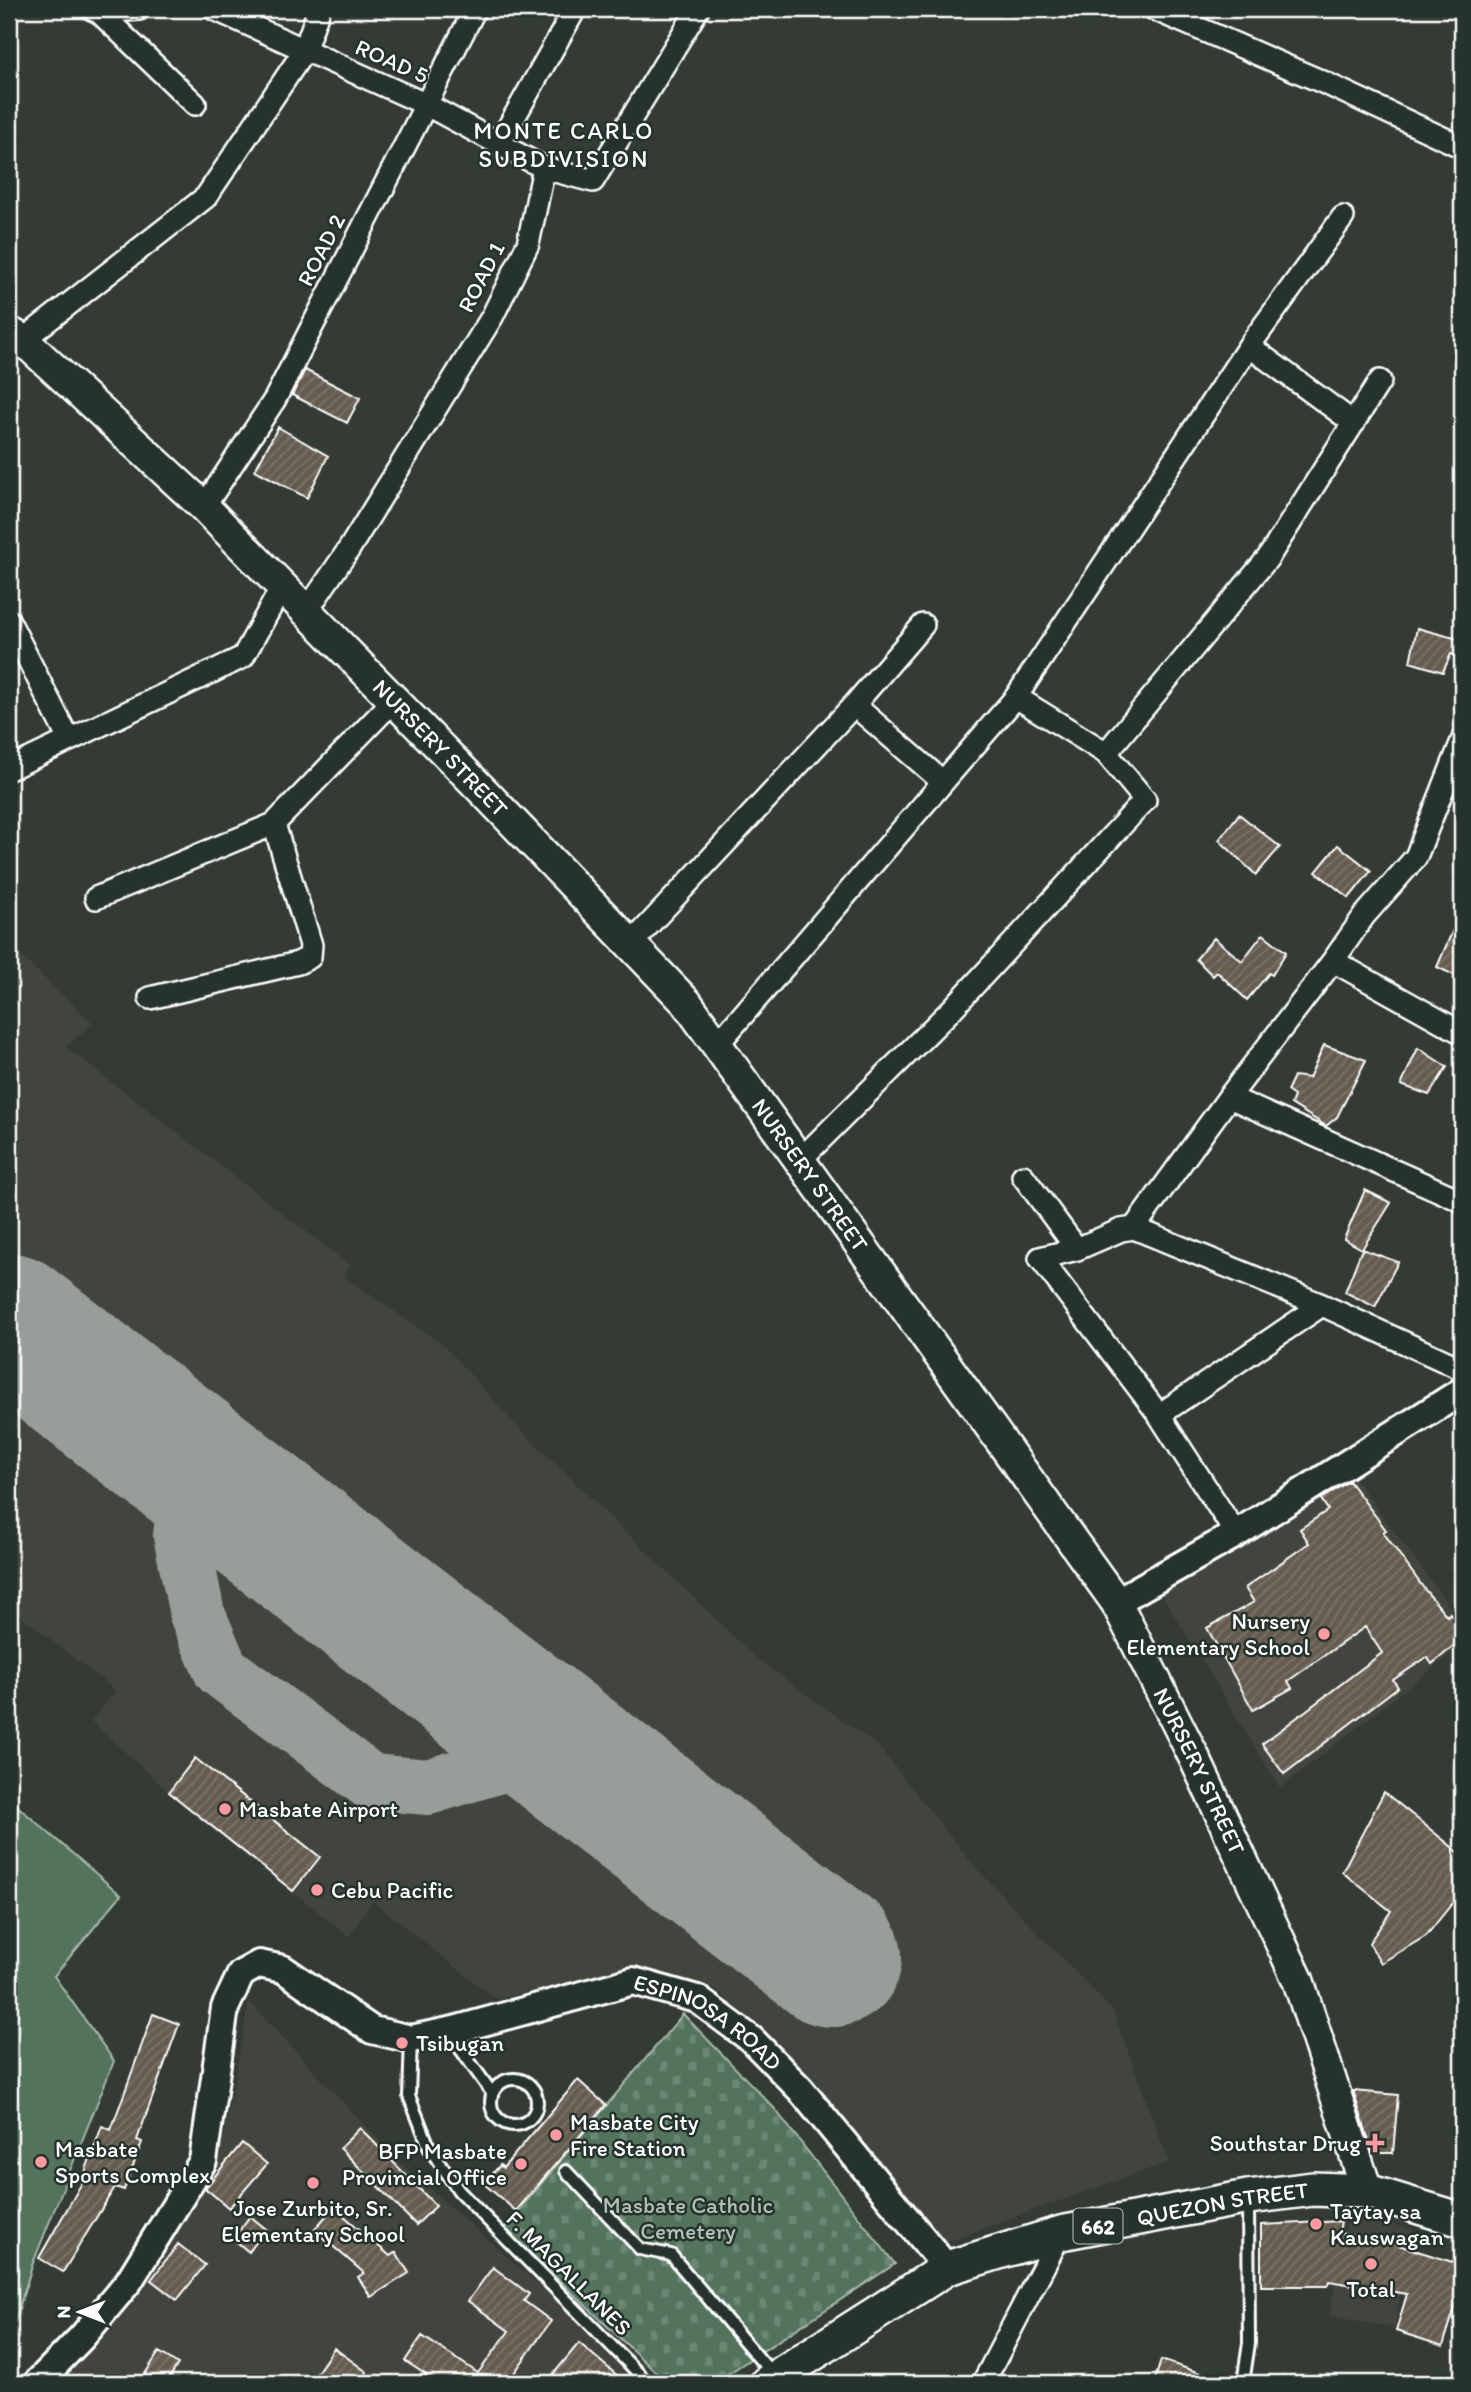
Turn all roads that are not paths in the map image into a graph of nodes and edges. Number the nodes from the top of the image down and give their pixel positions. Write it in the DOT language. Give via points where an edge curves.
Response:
graph roads {
  1 [pos="139,9"];
  2 [pos="214,9"];
  3 [pos="319,9"];
  4 [pos="475,9"];
  5 [pos="575,9"];
  6 [pos="698,9"];
  7 [pos="1154,9"];
  8 [pos="96,10"];
  9 [pos="304,51"];
  10 [pos="195,104"];
  11 [pos="425,104"];
  12 [pos="499,144"];
  13 [pos="1462,147"];
  14 [pos="544,168"];
  15 [pos="1343,217"];
  16 [pos="16,336"];
  17 [pos="1249,346"];
  18 [pos="1380,381"];
  19 [pos="1354,423"];
  20 [pos="204,508"];
  21 [pos="282,587"];
  22 [pos="306,612"];
  23 [pos="9,621"];
  24 [pos="923,625"];
  25 [pos="1016,697"];
  26 [pos="393,701"];
  27 [pos="854,705"];
  28 [pos="69,740"];
  29 [pos="1462,741"];
  30 [pos="1106,753"];
  31 [pos="9,769"];
  32 [pos="943,782"];
  33 [pos="274,824"];
  34 [pos="96,898"];
  35 [pos="631,944"];
  36 [pos="1333,961"];
  37 [pos="150,998"];
  38 [pos="1462,1033"];
  39 [pos="717,1045"];
  40 [pos="1229,1097"];
  41 [pos="800,1160"];
  42 [pos="1023,1176"];
  43 [pos="1462,1200"];
  44 [pos="1134,1228"];
  45 [pos="1077,1249"];
  46 [pos="1322,1305"];
  47 [pos="1462,1369"];
  48 [pos="1462,1391"];
  49 [pos="1159,1415"];
  50 [pos="1236,1534"];
  51 [pos="1116,1602"];
  52 [pos="447,2031"];
  53 [pos="411,2039"];
  54 [pos="492,2093"];
  55 [pos="566,2171"];
  56 [pos="1367,2191"];
  57 [pos="1248,2197"];
  58 [pos="1462,2220"];
  59 [pos="1060,2233"];
  60 [pos="947,2268"];
  61 [pos="771,2380"];
  62 [pos="37,2383"];
  63 [pos="648,2383"];
  64 [pos="983,2383"];
  65 [pos="1243,2383"];
  1 -- 8 [label="street"];
  2 -- 9 [label="street, ROAD 5"];
  3 -- 9 [label="street"];
  4 -- 11 [label="street, ROAD 2"];
  5 -- 12 [label="street"];
  6 -- 14 [label="street" via="593,181"];
  7 -- 13 [label="street"];
  8 -- 10 [label="street"];
  9 -- 11 [label="street, ROAD 5"];
  9 -- 16 [label="street" via="206,197"];
  11 -- 12 [label="street, ROAD 5"];
  11 -- 20 [label="street, ROAD 2" via="275,398"];
  12 -- 14 [label="street, ROAD 5"];
  14 -- 22 [label="street, ROAD 1" via="527,244 492,317"];
  15 -- 17 [label="street"];
  16 -- 20 [label="main road, NURSERY STREET"];
  17 -- 19 [label="street"];
  17 -- 25 [label="street"];
  18 -- 19 [label="street"];
  19 -- 30 [label="street" via="1268,558"];
  20 -- 21 [label="main road, NURSERY STREET"];
  21 -- 22 [label="main road, NURSERY STREET"];
  21 -- 28 [label="street" via="243,656"];
  22 -- 26 [label="main road, NURSERY STREET"];
  23 -- 28 [label="street"];
  24 -- 27 [label="street"];
  25 -- 30 [label="street"];
  25 -- 32 [label="street"];
  26 -- 33 [label="street"];
  26 -- 35 [label="main road, NURSERY STREET"];
  27 -- 32 [label="street"];
  27 -- 35 [label="street"];
  28 -- 31 [label="street"];
  29 -- 36 [label="street" via="1416,857 1364,916"];
  30 -- 41 [label="street" via="1145,800 951,1010"];
  32 -- 39 [label="street"];
  33 -- 34 [label="street"];
  33 -- 37 [label="street" via="311,945 310,957 298,964"];
  35 -- 39 [label="main road, NURSERY STREET" via="687,1003"];
  36 -- 38 [label="street"];
  36 -- 40 [label="street"];
  39 -- 41 [label="main road, NURSERY STREET"];
  40 -- 43 [label="street"];
  40 -- 44 [label="street"];
  41 -- 51 [label="main road, NURSERY STREET"];
  42 -- 45 [label="street"];
  44 -- 45 [label="street"];
  44 -- 46 [label="street"];
  45 -- 49 [label="street" via="1040,1258"];
  46 -- 47 [label="street"];
  46 -- 49 [label="street"];
  48 -- 50 [label="street"];
  49 -- 50 [label="street"];
  50 -- 51 [label="street"];
  51 -- 56 [label="main road, NURSERY STREET" via="1297,1980"];
  52 -- 53 [label="street, ESPINOSA ROAD"];
  52 -- 54 [label="lane"];
  52 -- 60 [label="street, ESPINOSA ROAD" via="634,1981 697,1999 751,2039 800,2089"];
  53 -- 62 [label="street, ESPINOSA ROAD" via="372,2030 283,1969 259,1964 241,1974 225,2008 202,2161 129,2281"];
  53 -- 63 [label="lane, F. MAGALLANES" via="409,2096 429,2149 459,2191"];
  54 -- 54 [label="lane" via="492,2109 501,2121 522,2123 536,2107 535,2093 522,2080 505,2080"];
  55 -- 61 [label="lane" via="640,2249 671,2255"];
  56 -- 57 [label="main road, QUEZON STREET / 662" via="1313,2189"];
  56 -- 58 [label="main road, QUEZON STREET / 662"];
  57 -- 59 [label="main road, QUEZON STREET / 662"];
  57 -- 65 [label="lane" via="1249,2343"];
  59 -- 60 [label="main road, QUEZON STREET / 662"];
  59 -- 64 [label="street"];
  60 -- 61 [label="main road, QUEZON STREET / 662"];
}
